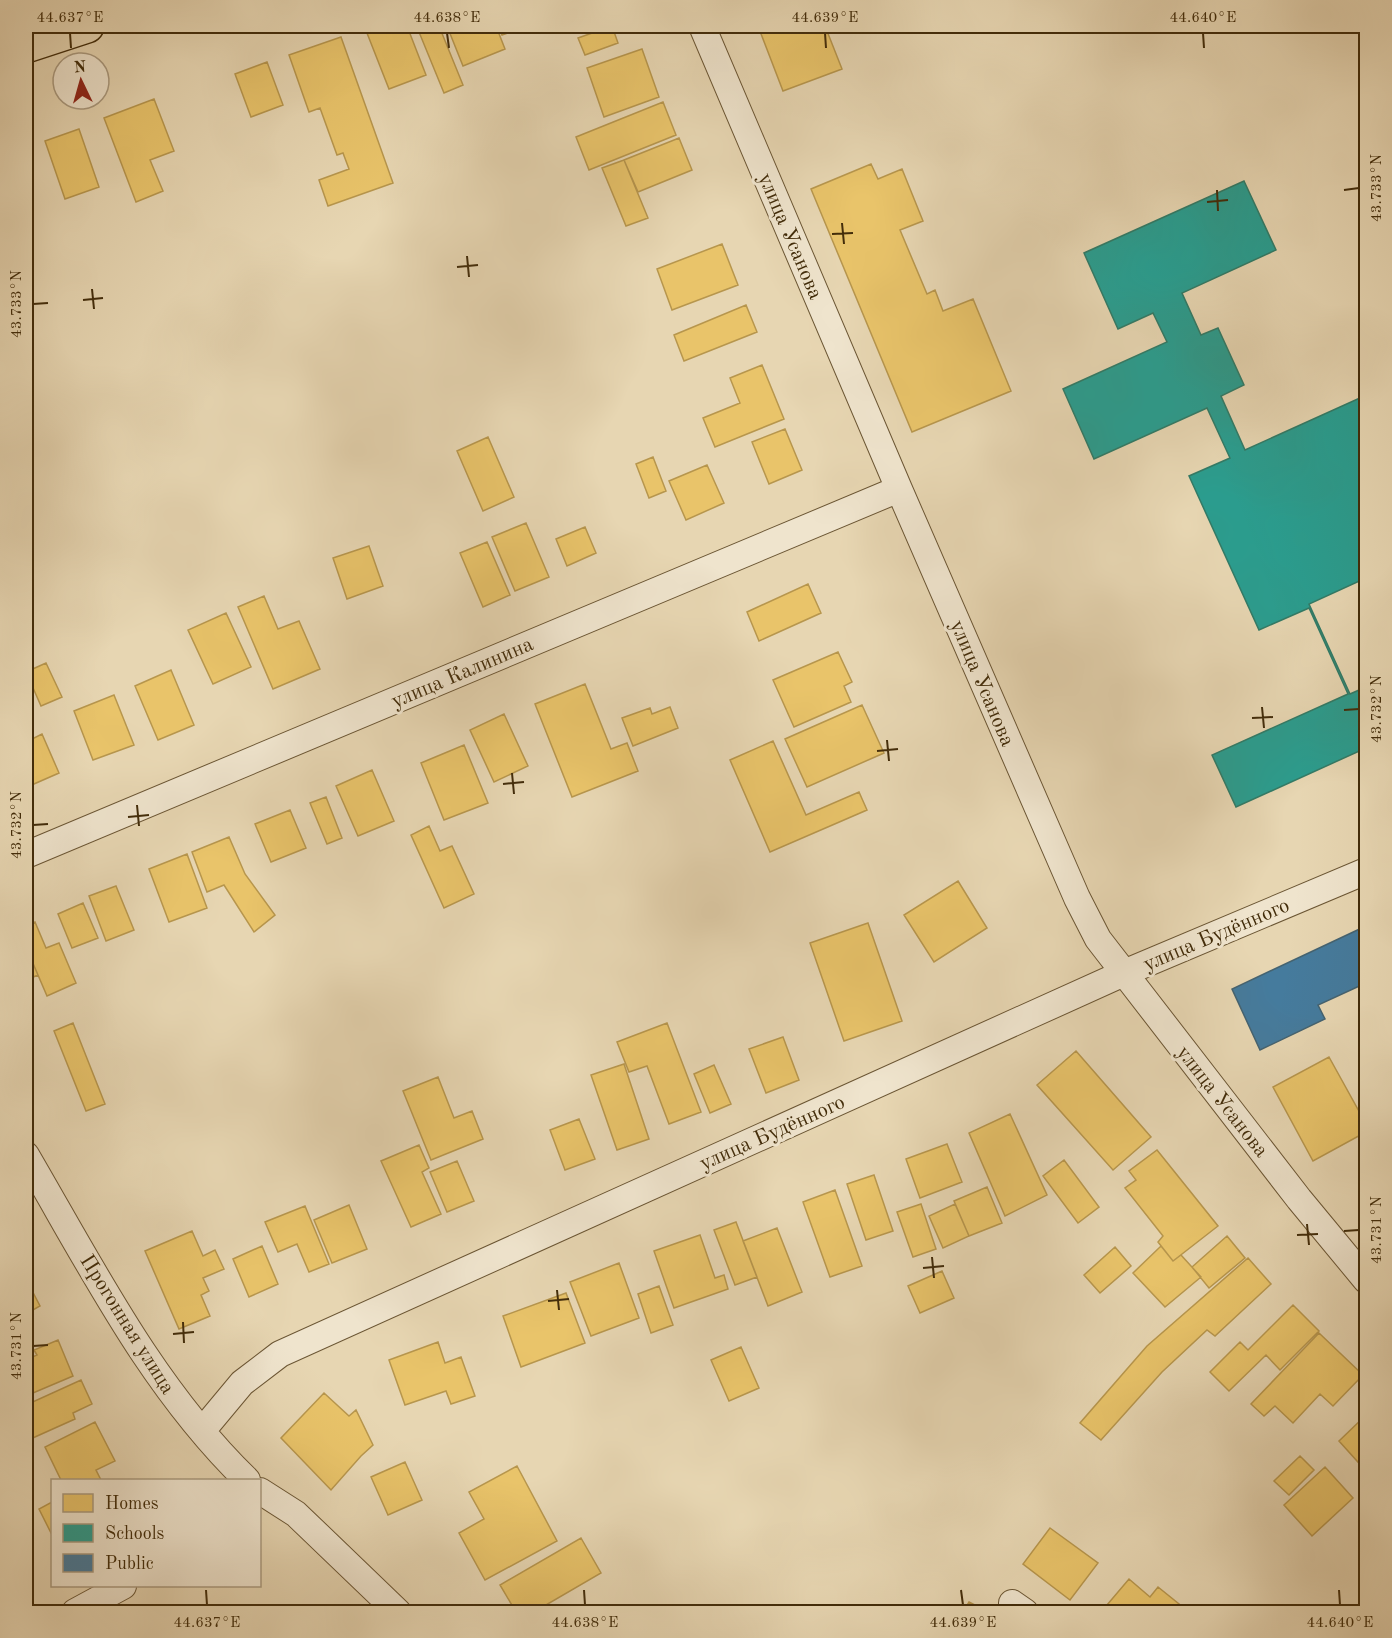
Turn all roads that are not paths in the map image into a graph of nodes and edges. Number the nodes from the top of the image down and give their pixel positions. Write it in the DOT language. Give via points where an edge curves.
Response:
graph roads {
  1 [pos="87,26"];
  2 [pos="702,26"];
  3 [pos="26,46"];
  4 [pos="899,489"];
  5 [pos="26,855"];
  6 [pos="1366,871"];
  7 [pos="1124,973"];
  8 [pos="26,1155"];
  9 [pos="1366,1280"];
  10 [pos="202,1431"];
  11 [pos="246,1479"];
  12 [pos="261,1492"];
  13 [pos="121,1587"];
  14 [pos="75,1612"];
  15 [pos="398,1612"];
  1 -- 3 [label="main road"];
  2 -- 4 [label="street, улица Усанова"];
  4 -- 5 [label="street, улица Калинина"];
  4 -- 7 [label="street, улица Усанова" via="1077,898 1098,939"];
  6 -- 7 [label="street, улица Будённого"];
  7 -- 9 [label="street, улица Усанова"];
  7 -- 10 [label="street, улица Будённого" via="280,1353 242,1383"];
  8 -- 10 [label="street, Прогонная улица" via="139,1349"];
  10 -- 11 [label="street, Прогонная улица"];
  12 -- 15 [label="street" via="296,1514"];
  13 -- 14 [label="street"];
}
